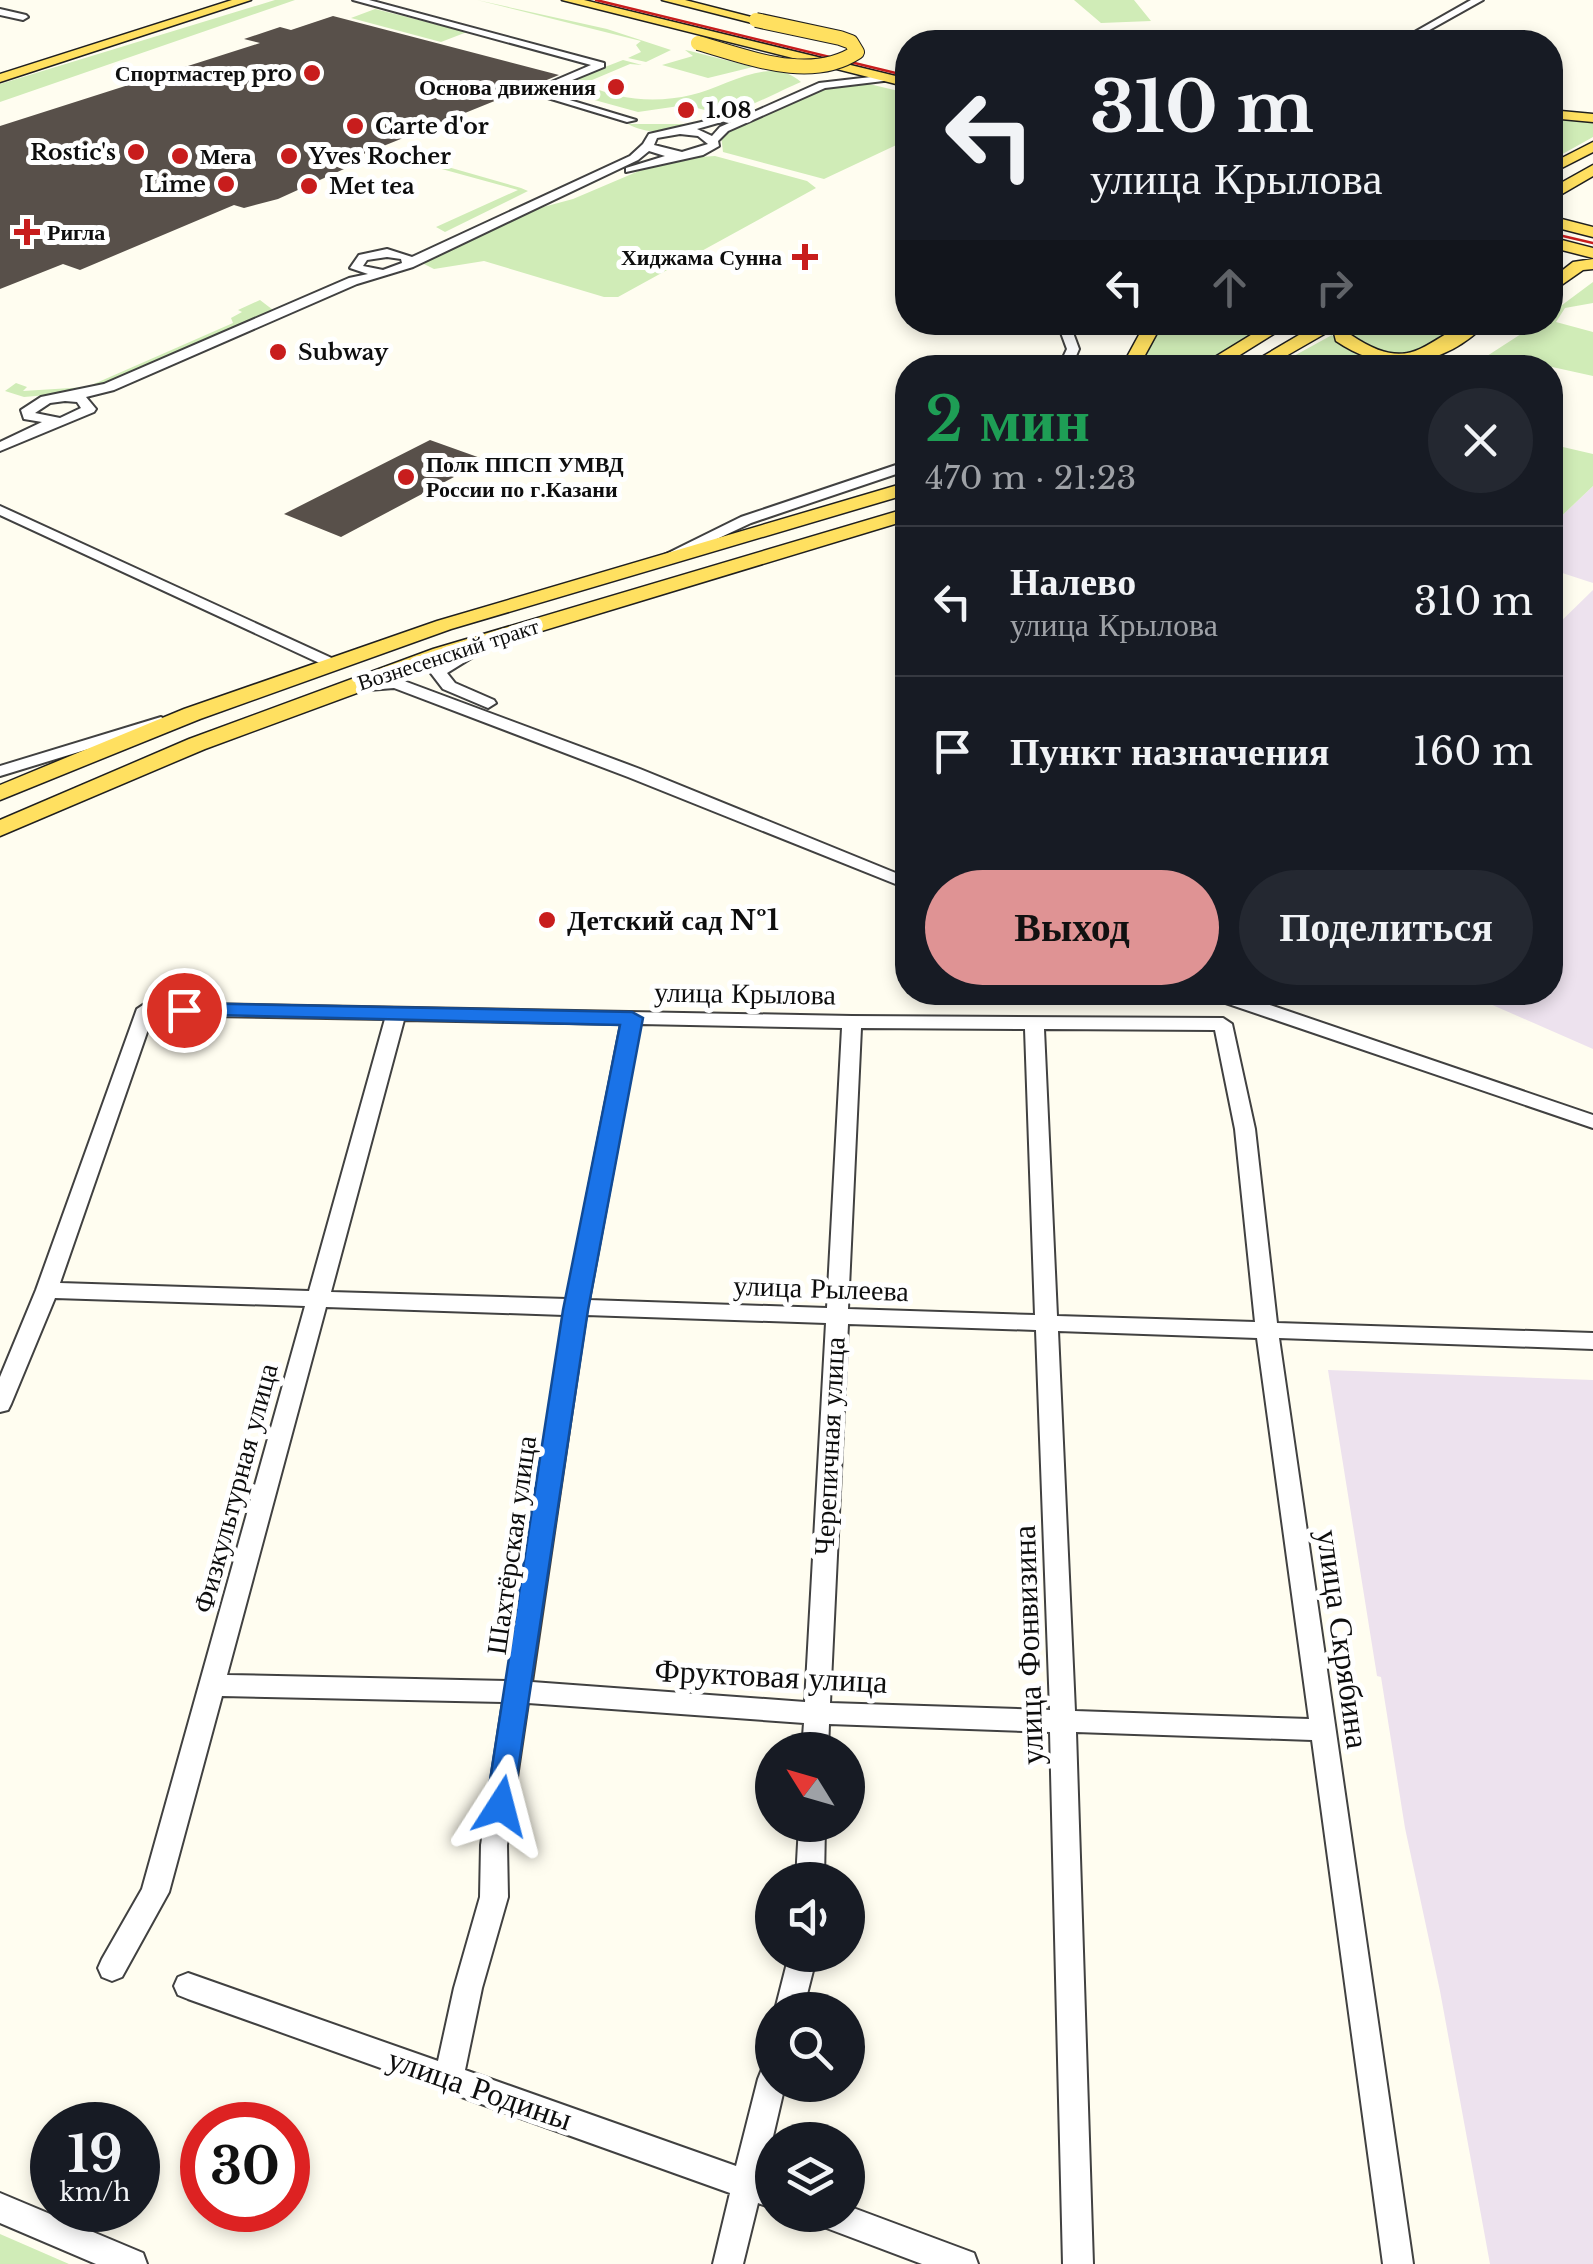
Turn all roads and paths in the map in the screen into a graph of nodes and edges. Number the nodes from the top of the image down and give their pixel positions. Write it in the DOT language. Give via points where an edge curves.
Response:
graph roads {
  1 [pos="203,0"];
  2 [pos="227,0"];
  3 [pos="246,0"];
  4 [pos="268,0"];
  5 [pos="358,0"];
  6 [pos="568,0"];
  7 [pos="634,0"];
  8 [pos="668,0"];
  9 [pos="1478,0"];
  10 [pos="547,3"];
  11 [pos="0,12"];
  12 [pos="23,16"];
  13 [pos="1424,30"];
  14 [pos="53,60"];
  15 [pos="817,61"];
  16 [pos="895,63"];
  17 [pos="0,78"];
  18 [pos="888,78"];
  19 [pos="895,80"];
  20 [pos="1581,100"];
  21 [pos="1563,103"];
  22 [pos="1563,115"];
  23 [pos="1593,118"];
  24 [pos="680,131"];
  25 [pos="714,140"];
  26 [pos="650,141"];
  27 [pos="1593,146"];
  28 [pos="682,155"];
  29 [pos="1563,163"];
  30 [pos="1593,169"];
  31 [pos="1563,188"];
  32 [pos="580,194"];
  33 [pos="550,196"];
  34 [pos="517,213"];
  35 [pos="1563,222"];
  36 [pos="1593,223"];
  37 [pos="1563,224"];
  38 [pos="1593,232"];
  39 [pos="440,247"];
  40 [pos="1563,248"];
  41 [pos="1593,253"];
  42 [pos="395,254"];
  43 [pos="410,262"];
  44 [pos="1593,264"];
  45 [pos="356,276"];
  46 [pos="1563,278"];
  47 [pos="1262,335"];
  48 [pos="1310,335"];
  49 [pos="1342,335"];
  50 [pos="1463,335"];
  51 [pos="1483,335"];
  52 [pos="1228,355"];
  53 [pos="1274,355"];
  54 [pos="1385,355"];
  55 [pos="1428,355"];
  56 [pos="1453,355"];
  57 [pos="110,386"];
  58 [pos="72,397"];
  59 [pos="90,405"];
  60 [pos="32,419"];
  61 [pos="52,423"];
  62 [pos="0,434"];
  63 [pos="0,447"];
  64 [pos="895,469"];
  65 [pos="895,492"];
  66 [pos="0,510"];
  67 [pos="895,518"];
  68 [pos="662,559"];
  69 [pos="506,634"];
  70 [pos="331,663"];
  71 [pos="349,687"];
  72 [pos="192,714"];
  73 [pos="0,771"];
  74 [pos="634,772"];
  75 [pos="0,793"];
  76 [pos="0,829"];
  77 [pos="895,879"];
  78 [pos="1250,1005"];
  79 [pos="396,1014"];
  80 [pos="632,1018"];
  81 [pos="852,1022"];
  82 [pos="1034,1024"];
  83 [pos="1223,1024"];
  84 [pos="1593,1122"];
  85 [pos="47,1290"];
  86 [pos="316,1300"];
  87 [pos="576,1310"];
  88 [pos="835,1319"];
  89 [pos="1048,1325"];
  90 [pos="1267,1331"];
  91 [pos="1593,1341"];
  92 [pos="0,1404"];
  93 [pos="214,1685"];
  94 [pos="520,1692"];
  95 [pos="816,1713"];
  96 [pos="1063,1722"];
  97 [pos="1323,1730"];
  98 [pos="815,1732"];
  99 [pos="112,1968"];
  100 [pos="188,1986"];
  101 [pos="449,2078"];
  102 [pos="755,2186"];
  103 [pos="755,2200"];
  104 [pos="0,2208"];
  105 [pos="865,2227"];
  106 [pos="132,2264"];
  107 [pos="728,2264"];
  108 [pos="963,2264"];
  109 [pos="1078,2264"];
  110 [pos="1398,2264"];
  1 -- 14 [label="main road"];
  2 -- 14 [label="main road"];
  3 -- 14 [label="main road"];
  4 -- 14 [label="main road"];
  5 -- 26 [label="street" via="601,65 533,92 631,120 617,126"];
  6 -- 15 [label="main road"];
  7 -- 16 [label="main road"];
  8 -- 10 [label="main road, bridge" via="840,38 857,52 834,64 790,66"];
  9 -- 13 [label="street"];
  11 -- 12 [label="street"];
  14 -- 17 [label="main road"];
  15 -- 18 [label="main road"];
  15 -- 24 [label="street" via="808,82 714,124"];
  18 -- 19 [label="main road"];
  18 -- 25 [label="street" via="824,85 724,128"];
  20 -- 21 [label="main road"];
  22 -- 23 [label="main road"];
  24 -- 25 [label="street"];
  24 -- 26 [label="street"];
  25 -- 28 [label="street" via="708,150"];
  26 -- 28 [label="street"];
  26 -- 33 [label="street" via="643,153"];
  27 -- 29 [label="main road"];
  28 -- 32 [label="street" via="650,161"];
  30 -- 31 [label="main road"];
  32 -- 33 [label="street"];
  32 -- 34 [label="street"];
  33 -- 34 [label="street"];
  34 -- 39 [label="street"];
  35 -- 36 [label="main road"];
  37 -- 38 [label="main road"];
  39 -- 42 [label="street"];
  39 -- 43 [label="street"];
  40 -- 41 [label="main road"];
  42 -- 43 [label="street"];
  42 -- 45 [label="street" via="363,257 355,264"];
  43 -- 45 [label="street" via="403,270"];
  44 -- 46 [label="main road"];
  45 -- 57 [label="street"];
  47 -- 52 [label="main road"];
  48 -- 53 [label="main road"];
  49 -- 54 [label="main road"];
  50 -- 55 [label="main road"];
  51 -- 56 [label="main road"];
  57 -- 58 [label="street"];
  57 -- 59 [label="street"];
  58 -- 59 [label="street"];
  58 -- 60 [label="street" via="38,403 28,410"];
  59 -- 61 [label="street" via="80,417"];
  60 -- 61 [label="street"];
  60 -- 62 [label="street"];
  61 -- 63 [label="street"];
  64 -- 68 [label="street" via="746,520"];
  65 -- 68 [label="main road, Вознесенский тракт"];
  66 -- 70 [label="street"];
  67 -- 69 [label="main road, Вознесенский тракт"];
  68 -- 70 [label="main road, Вознесенский тракт"];
  69 -- 71 [label="main road, Вознесенский тракт"];
  69 -- 74 [label="street" via="444,664 438,672 448,686"];
  70 -- 72 [label="main road, Вознесенский тракт"];
  71 -- 74 [label="street" via="396,683"];
  71 -- 76 [label="main road, Вознесенский тракт"];
  72 -- 73 [label="street"];
  72 -- 75 [label="main road, Вознесенский тракт"];
  74 -- 77 [label="street"];
  78 -- 84 [label="street"];
  79 -- 80 [label="street, улица Крылова"];
  79 -- 85 [label="street, улица Крылова" via="146,1009"];
  79 -- 86 [label="street, Физкультурная улица"];
  80 -- 81 [label="street, улица Крылова"];
  80 -- 87 [label="street, Шахтёрская улица"];
  81 -- 82 [label="street, улица Крылова"];
  81 -- 88 [label="street, Черепичная улица"];
  82 -- 83 [label="street, улица Крылова"];
  82 -- 89 [label="street, улица Фонвизина"];
  83 -- 90 [label="street, улица Скрябина" via="1244,1129"];
  85 -- 86 [label="street, улица Рылеева"];
  85 -- 92 [label="street"];
  86 -- 87 [label="street, улица Рылеева"];
  86 -- 93 [label="street, Физкультурная улица"];
  87 -- 88 [label="street, улица Рылеева"];
  87 -- 94 [label="street, Шахтёрская улица"];
  88 -- 89 [label="street, улица Рылеева"];
  88 -- 95 [label="street, Черепичная улица"];
  89 -- 90 [label="street, улица Рылеева"];
  89 -- 96 [label="street, улица Фонвизина"];
  90 -- 91 [label="street, улица Рылеева"];
  90 -- 97 [label="street, улица Скрябина"];
  93 -- 94 [label="street, Фруктовая улица"];
  93 -- 99 [label="street, Физкультурная улица" via="155,1892"];
  94 -- 95 [label="street, Фруктовая улица"];
  94 -- 101 [label="street, Шахтёрская улица" via="494,1844 494,1897"];
  95 -- 96 [label="street, Фруктовая улица"];
  95 -- 98 [label="street, Черепичная улица"];
  96 -- 97 [label="street, Фруктовая улица"];
  96 -- 109 [label="street, улица Фонвизина"];
  97 -- 110 [label="street, улица Скрябина"];
  100 -- 101 [label="street, улица Родины"];
  101 -- 102 [label="street, улица Родины"];
  103 -- 107 [label="street"];
  104 -- 106 [label="street"];
  105 -- 108 [label="street"];
}
